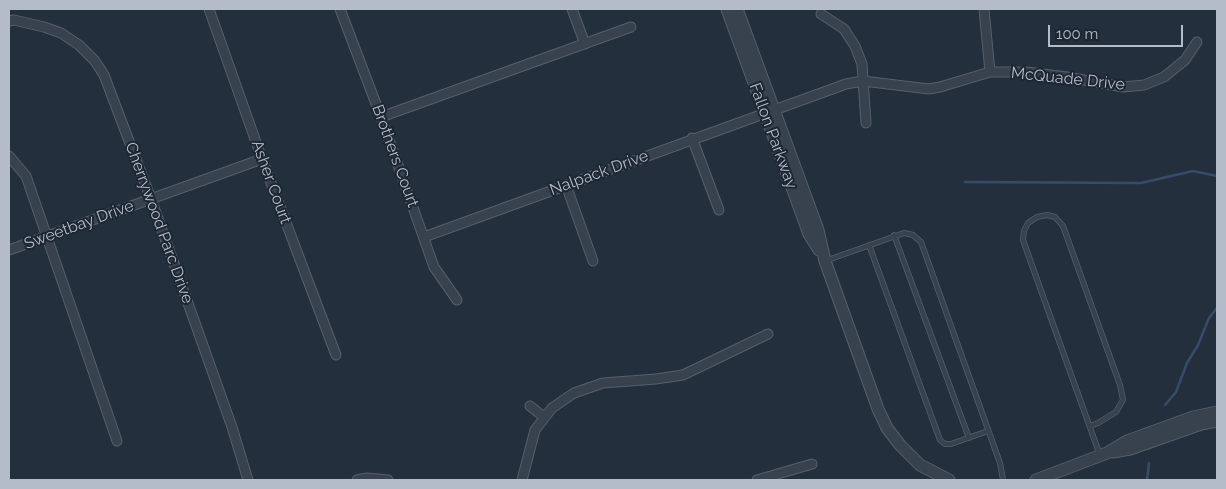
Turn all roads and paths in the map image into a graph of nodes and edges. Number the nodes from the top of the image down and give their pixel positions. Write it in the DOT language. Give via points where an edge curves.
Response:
graph roads {
  1 [pos="209,9"];
  2 [pos="340,9"];
  3 [pos="572,9"];
  4 [pos="727,9"];
  5 [pos="737,9"];
  6 [pos="984,9"];
  7 [pos="821,14"];
  8 [pos="9,21"];
  9 [pos="631,27"];
  10 [pos="1197,42"];
  11 [pos="585,44"];
  12 [pos="990,72"];
  13 [pos="864,82"];
  14 [pos="769,111"];
  15 [pos="381,117"];
  16 [pos="866,123"];
  17 [pos="692,138"];
  18 [pos="9,156"];
  19 [pos="262,159"];
  20 [pos="566,185"];
  21 [pos="151,199"];
  22 [pos="718,210"];
  23 [pos="47,236"];
  24 [pos="894,236"];
  25 [pos="424,237"];
  26 [pos="869,245"];
  27 [pos="9,250"];
  28 [pos="825,260"];
  29 [pos="593,261"];
  30 [pos="457,300"];
  31 [pos="768,334"];
  32 [pos="336,355"];
  33 [pos="530,406"];
  34 [pos="1217,412"];
  35 [pos="544,417"];
  36 [pos="1217,421"];
  37 [pos="1090,426"];
  38 [pos="988,431"];
  39 [pos="969,438"];
  40 [pos="117,441"];
  41 [pos="1104,455"];
  42 [pos="812,464"];
  43 [pos="248,480"];
  44 [pos="356,480"];
  45 [pos="388,480"];
  46 [pos="522,480"];
  47 [pos="757,480"];
  48 [pos="949,480"];
  49 [pos="1002,480"];
  50 [pos="1036,480"];
  1 -- 19 [label="street, Asher Court"];
  2 -- 15 [label="street, Brothers Court"];
  3 -- 11 [label="street"];
  4 -- 14 [label="street, Fallon Parkway"];
  5 -- 14 [label="street, Fallon Parkway"];
  6 -- 12 [label="street"];
  7 -- 13 [label="street" via="844,29 855,46"];
  8 -- 21 [label="street, Cherrywood Parc Drive" via="61,33 79,44 95,61 110,87"];
  9 -- 11 [label="street"];
  10 -- 12 [label="street, McQuade Drive" via="1185,60 1164,77 1144,85 1123,87 1026,72"];
  11 -- 15 [label="street"];
  12 -- 13 [label="street, McQuade Drive" via="929,89"];
  13 -- 14 [label="street, McQuade Drive" via="846,84"];
  13 -- 16 [label="street"];
  14 -- 17 [label="street, Nalpack Drive"];
  14 -- 28 [label="street, Fallon Parkway" via="809,234"];
  15 -- 25 [label="street, Brothers Court"];
  17 -- 20 [label="street, Nalpack Drive"];
  17 -- 22 [label="street"];
  18 -- 23 [label="street" via="26,176"];
  19 -- 21 [label="street, Sweetbay Drive"];
  19 -- 32 [label="street, Asher Court"];
  20 -- 25 [label="street, Nalpack Drive"];
  20 -- 29 [label="street"];
  21 -- 23 [label="street, Sweetbay Drive"];
  21 -- 43 [label="street, Cherrywood Parc Drive"];
  23 -- 27 [label="street, Sweetbay Drive"];
  23 -- 40 [label="street"];
  24 -- 26 [label="lane"];
  24 -- 38 [label="lane" via="913,235 921,242"];
  24 -- 39 [label="lane"];
  25 -- 30 [label="street, Brothers Court" via="434,267"];
  26 -- 28 [label="lane"];
  26 -- 39 [label="lane" via="940,440 951,444"];
  28 -- 48 [label="street, Fallon Parkway" via="887,428 920,465"];
  31 -- 35 [label="street" via="683,375 603,383 574,393"];
  33 -- 35 [label="street"];
  34 -- 41 [label="street" via="1193,417 1127,441"];
  35 -- 46 [label="street" via="535,430"];
  36 -- 41 [label="street" via="1130,450"];
  37 -- 37 [label="lane" via="1023,240 1028,223 1037,217 1055,217 1063,226 1120,384 1123,400 1116,412"];
  37 -- 41 [label="lane"];
  38 -- 39 [label="lane"];
  38 -- 49 [label="lane" via="1000,463"];
  41 -- 50 [label="street"];
  42 -- 47 [label="street"];
  44 -- 45 [label="street"];
}
